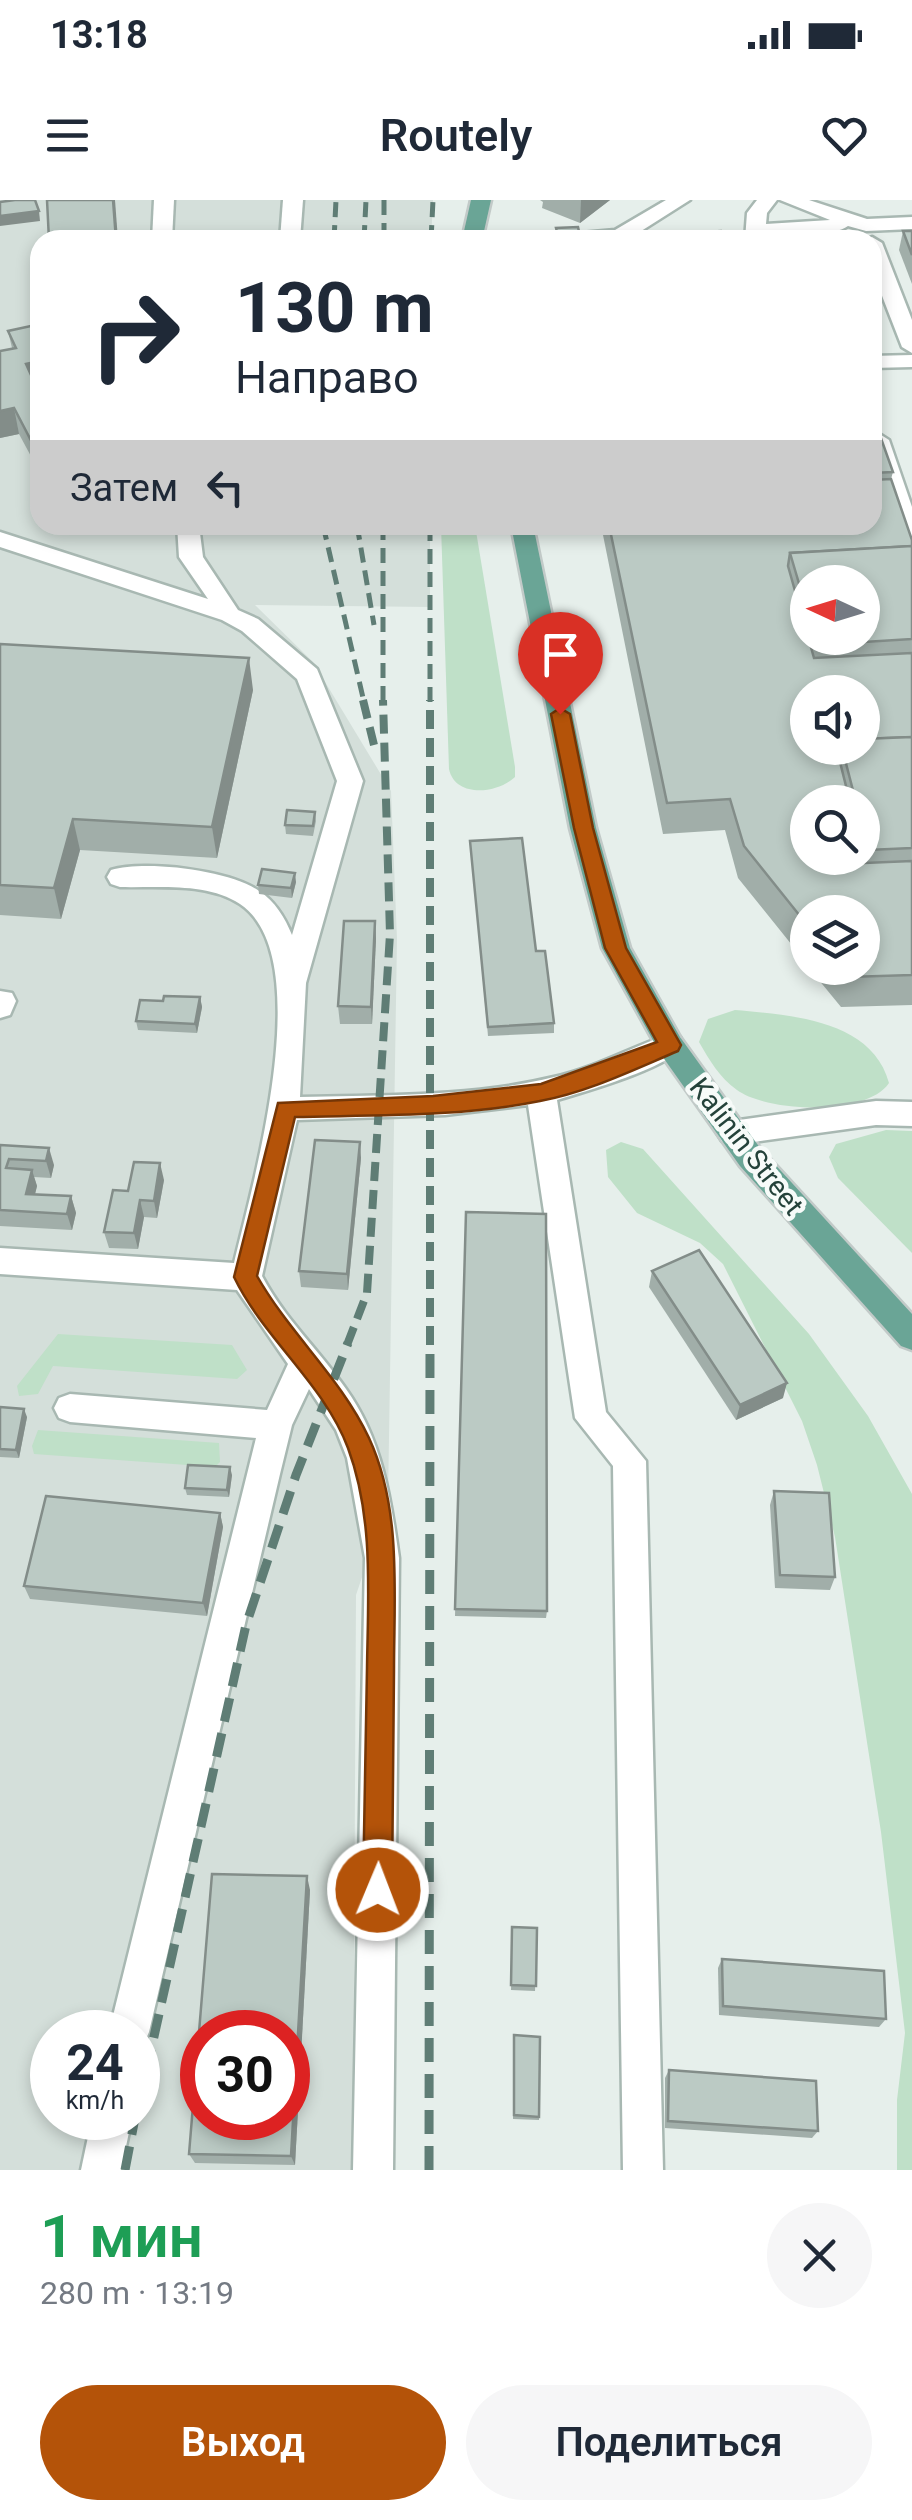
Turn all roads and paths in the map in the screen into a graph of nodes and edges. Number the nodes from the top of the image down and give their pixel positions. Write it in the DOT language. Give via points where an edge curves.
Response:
graph roads {
  1 [pos="164,200"];
  2 [pos="293,200"];
  3 [pos="481,200"];
  4 [pos="680,200"];
  5 [pos="767,200"];
  6 [pos="790,200"];
  7 [pos="887,200"];
  8 [pos="912,224"];
  9 [pos="162,230"];
  10 [pos="291,230"];
  11 [pos="473,230"];
  12 [pos="634,230"];
  13 [pos="755,230"];
  14 [pos="769,230"];
  15 [pos="796,230"];
  16 [pos="857,230"];
  17 [pos="873,230"];
  18 [pos="882,233"];
  19 [pos="882,268"];
  20 [pos="912,347"];
  21 [pos="912,361"];
  22 [pos="882,362"];
  23 [pos="882,455"];
  24 [pos="189,535"];
  25 [pos="524,535"];
  26 [pos="0,538"];
  27 [pos="907,548"];
  28 [pos="230,615"];
  29 [pos="120,877"];
  30 [pos="292,983"];
  31 [pos="670,1045"];
  32 [pos="541,1092"];
  33 [pos="912,1098"];
  34 [pos="286,1109"];
  35 [pos="876,1113"];
  36 [pos="912,1114"];
  37 [pos="732,1133"];
  38 [pos="0,1261"];
  39 [pos="246,1277"];
  40 [pos="912,1336"];
  41 [pos="305,1362"];
  42 [pos="70,1408"];
  43 [pos="276,1425"];
  44 [pos="135,2010"];
  45 [pos="107,2140"];
  46 [pos="101,2170"];
  47 [pos="374,2170"];
  48 [pos="642,2170"];
  1 -- 9 [label="street"];
  2 -- 10 [label="street"];
  3 -- 11 [label="main road"];
  4 -- 12 [label="street"];
  5 -- 13 [label="street"];
  6 -- 16 [label="street"];
  7 -- 17 [label="street"];
  8 -- 18 [label="street"];
  14 -- 15 [label="street"];
  19 -- 20 [label="street"];
  21 -- 22 [label="street"];
  23 -- 27 [label="street"];
  24 -- 28 [label="street" via="190,557"];
  25 -- 31 [label="main road, Kalinin Street" via="584,828 616,948"];
  26 -- 28 [label="street"];
  28 -- 30 [label="street" via="308,675 350,781"];
  29 -- 30 [label="street" via="204,882 247,893 275,926"];
  30 -- 34 [label="street"];
  31 -- 32 [label="street"];
  31 -- 37 [label="main road, Kalinin Street"];
  32 -- 34 [label="street" via="433,1105"];
  32 -- 48 [label="street" via="591,1418 629,1461"];
  33 -- 35 [label="street"];
  34 -- 39 [label="street"];
  35 -- 36 [label="street"];
  35 -- 37 [label="street"];
  37 -- 40 [label="main road, Kalinin Street"];
  38 -- 39 [label="street"];
  39 -- 41 [label="street"];
  41 -- 43 [label="street"];
  41 -- 47 [label="street" via="338,1403 359,1444 382,1558"];
  42 -- 43 [label="street"];
  43 -- 44 [label="street"];
  45 -- 46 [label="street"];
}
